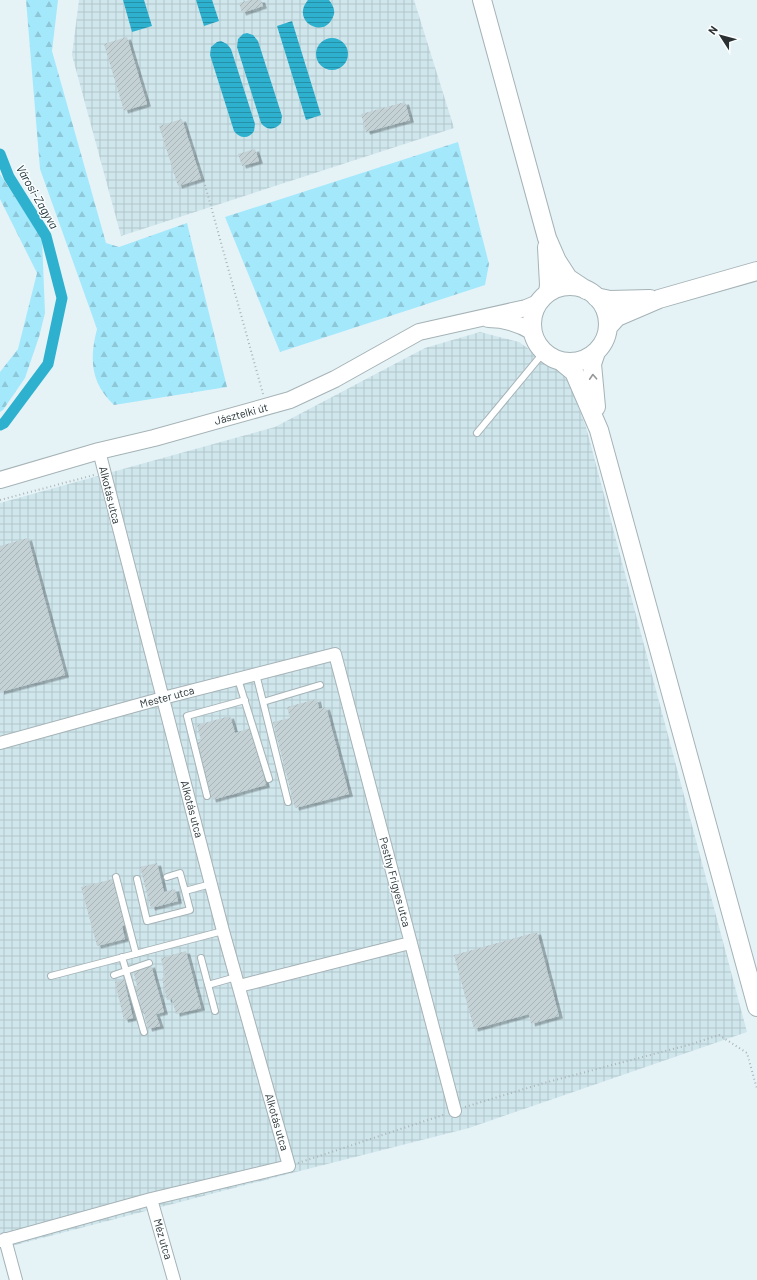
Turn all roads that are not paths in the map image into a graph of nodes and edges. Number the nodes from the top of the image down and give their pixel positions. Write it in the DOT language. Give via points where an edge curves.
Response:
graph roads {
  1 [pos="482,0"];
  2 [pos="547,238"];
  3 [pos="757,271"];
  4 [pos="591,293"];
  5 [pos="543,298"];
  6 [pos="659,299"];
  7 [pos="470,319"];
  8 [pos="608,327"];
  9 [pos="533,332"];
  10 [pos="544,352"];
  11 [pos="596,352"];
  12 [pos="562,362"];
  13 [pos="599,430"];
  14 [pos="477,433"];
  15 [pos="99,451"];
  16 [pos="0,480"];
  17 [pos="335,654"];
  18 [pos="256,674"];
  19 [pos="238,679"];
  20 [pos="320,685"];
  21 [pos="163,698"];
  22 [pos="245,700"];
  23 [pos="263,702"];
  24 [pos="0,743"];
  25 [pos="269,778"];
  26 [pos="207,796"];
  27 [pos="288,802"];
  28 [pos="116,876"];
  29 [pos="167,877"];
  30 [pos="137,880"];
  31 [pos="211,884"];
  32 [pos="185,891"];
  33 [pos="223,931"];
  34 [pos="410,943"];
  35 [pos="136,954"];
  36 [pos="122,957"];
  37 [pos="201,958"];
  38 [pos="149,963"];
  39 [pos="126,970"];
  40 [pos="114,975"];
  41 [pos="51,976"];
  42 [pos="238,981"];
  43 [pos="208,985"];
  44 [pos="757,1007"];
  45 [pos="215,1011"];
  46 [pos="144,1032"];
  47 [pos="455,1110"];
  48 [pos="151,1199"];
  49 [pos="3,1240"];
  50 [pos="16,1280"];
  51 [pos="174,1280"];
  1 -- 2 [label="main road"];
  2 -- 4 [label="main road" via="568,278"];
  2 -- 5 [label="main road" via="549,285"];
  3 -- 6 [label="main road"];
  4 -- 5 [label="main road" via="567,286"];
  4 -- 6 [label="main road" via="610,300"];
  4 -- 8 [label="main road" via="603,306"];
  5 -- 7 [label="street, Jásztelki út" via="526,308"];
  5 -- 9 [label="main road" via="534,312"];
  6 -- 8 [label="main road" via="618,317"];
  7 -- 9 [label="street, Jásztelki út" via="498,319"];
  7 -- 15 [label="street, Jásztelki út" via="419,332 290,400"];
  8 -- 11 [label="main road" via="602,345"];
  9 -- 10 [label="main road"];
  10 -- 12 [label="main road"];
  10 -- 14 [label="lane"];
  11 -- 12 [label="main road" via="586,359"];
  13 -- 11 [label="main road, one-way" via="592,364"];
  12 -- 13 [label="main road" via="574,372"];
  13 -- 44 [label="main road"];
  15 -- 16 [label="street, Jásztelki út"];
  15 -- 21 [label="street, Alkotás utca"];
  17 -- 18 [label="street, Mester utca"];
  17 -- 34 [label="street, Pesthy Frigyes utca"];
  18 -- 19 [label="street, Mester utca"];
  18 -- 23 [label="lane"];
  19 -- 21 [label="street, Mester utca"];
  19 -- 22 [label="lane"];
  20 -- 23 [label="lane"];
  21 -- 24 [label="street, Mester utca"];
  21 -- 31 [label="street, Alkotás utca"];
  22 -- 25 [label="lane"];
  22 -- 26 [label="lane" via="187,716"];
  23 -- 27 [label="lane"];
  28 -- 35 [label="lane"];
  29 -- 32 [label="lane" via="180,873"];
  30 -- 32 [label="lane" via="148,921 190,910"];
  31 -- 32 [label="lane"];
  31 -- 33 [label="street, Alkotás utca"];
  33 -- 35 [label="lane"];
  33 -- 42 [label="street, Alkotás utca"];
  34 -- 42 [label="street"];
  34 -- 47 [label="street, Pesthy Frigyes utca"];
  35 -- 36 [label="lane"];
  36 -- 39 [label="lane"];
  36 -- 41 [label="lane"];
  37 -- 43 [label="lane"];
  38 -- 39 [label="lane"];
  39 -- 40 [label="lane"];
  39 -- 46 [label="lane"];
  42 -- 43 [label="lane"];
  42 -- 48 [label="street, Alkotás utca" via="289,1166"];
  43 -- 45 [label="lane"];
  48 -- 49 [label="street"];
  48 -- 51 [label="street, Méz utca"];
  49 -- 50 [label="street"];
}
